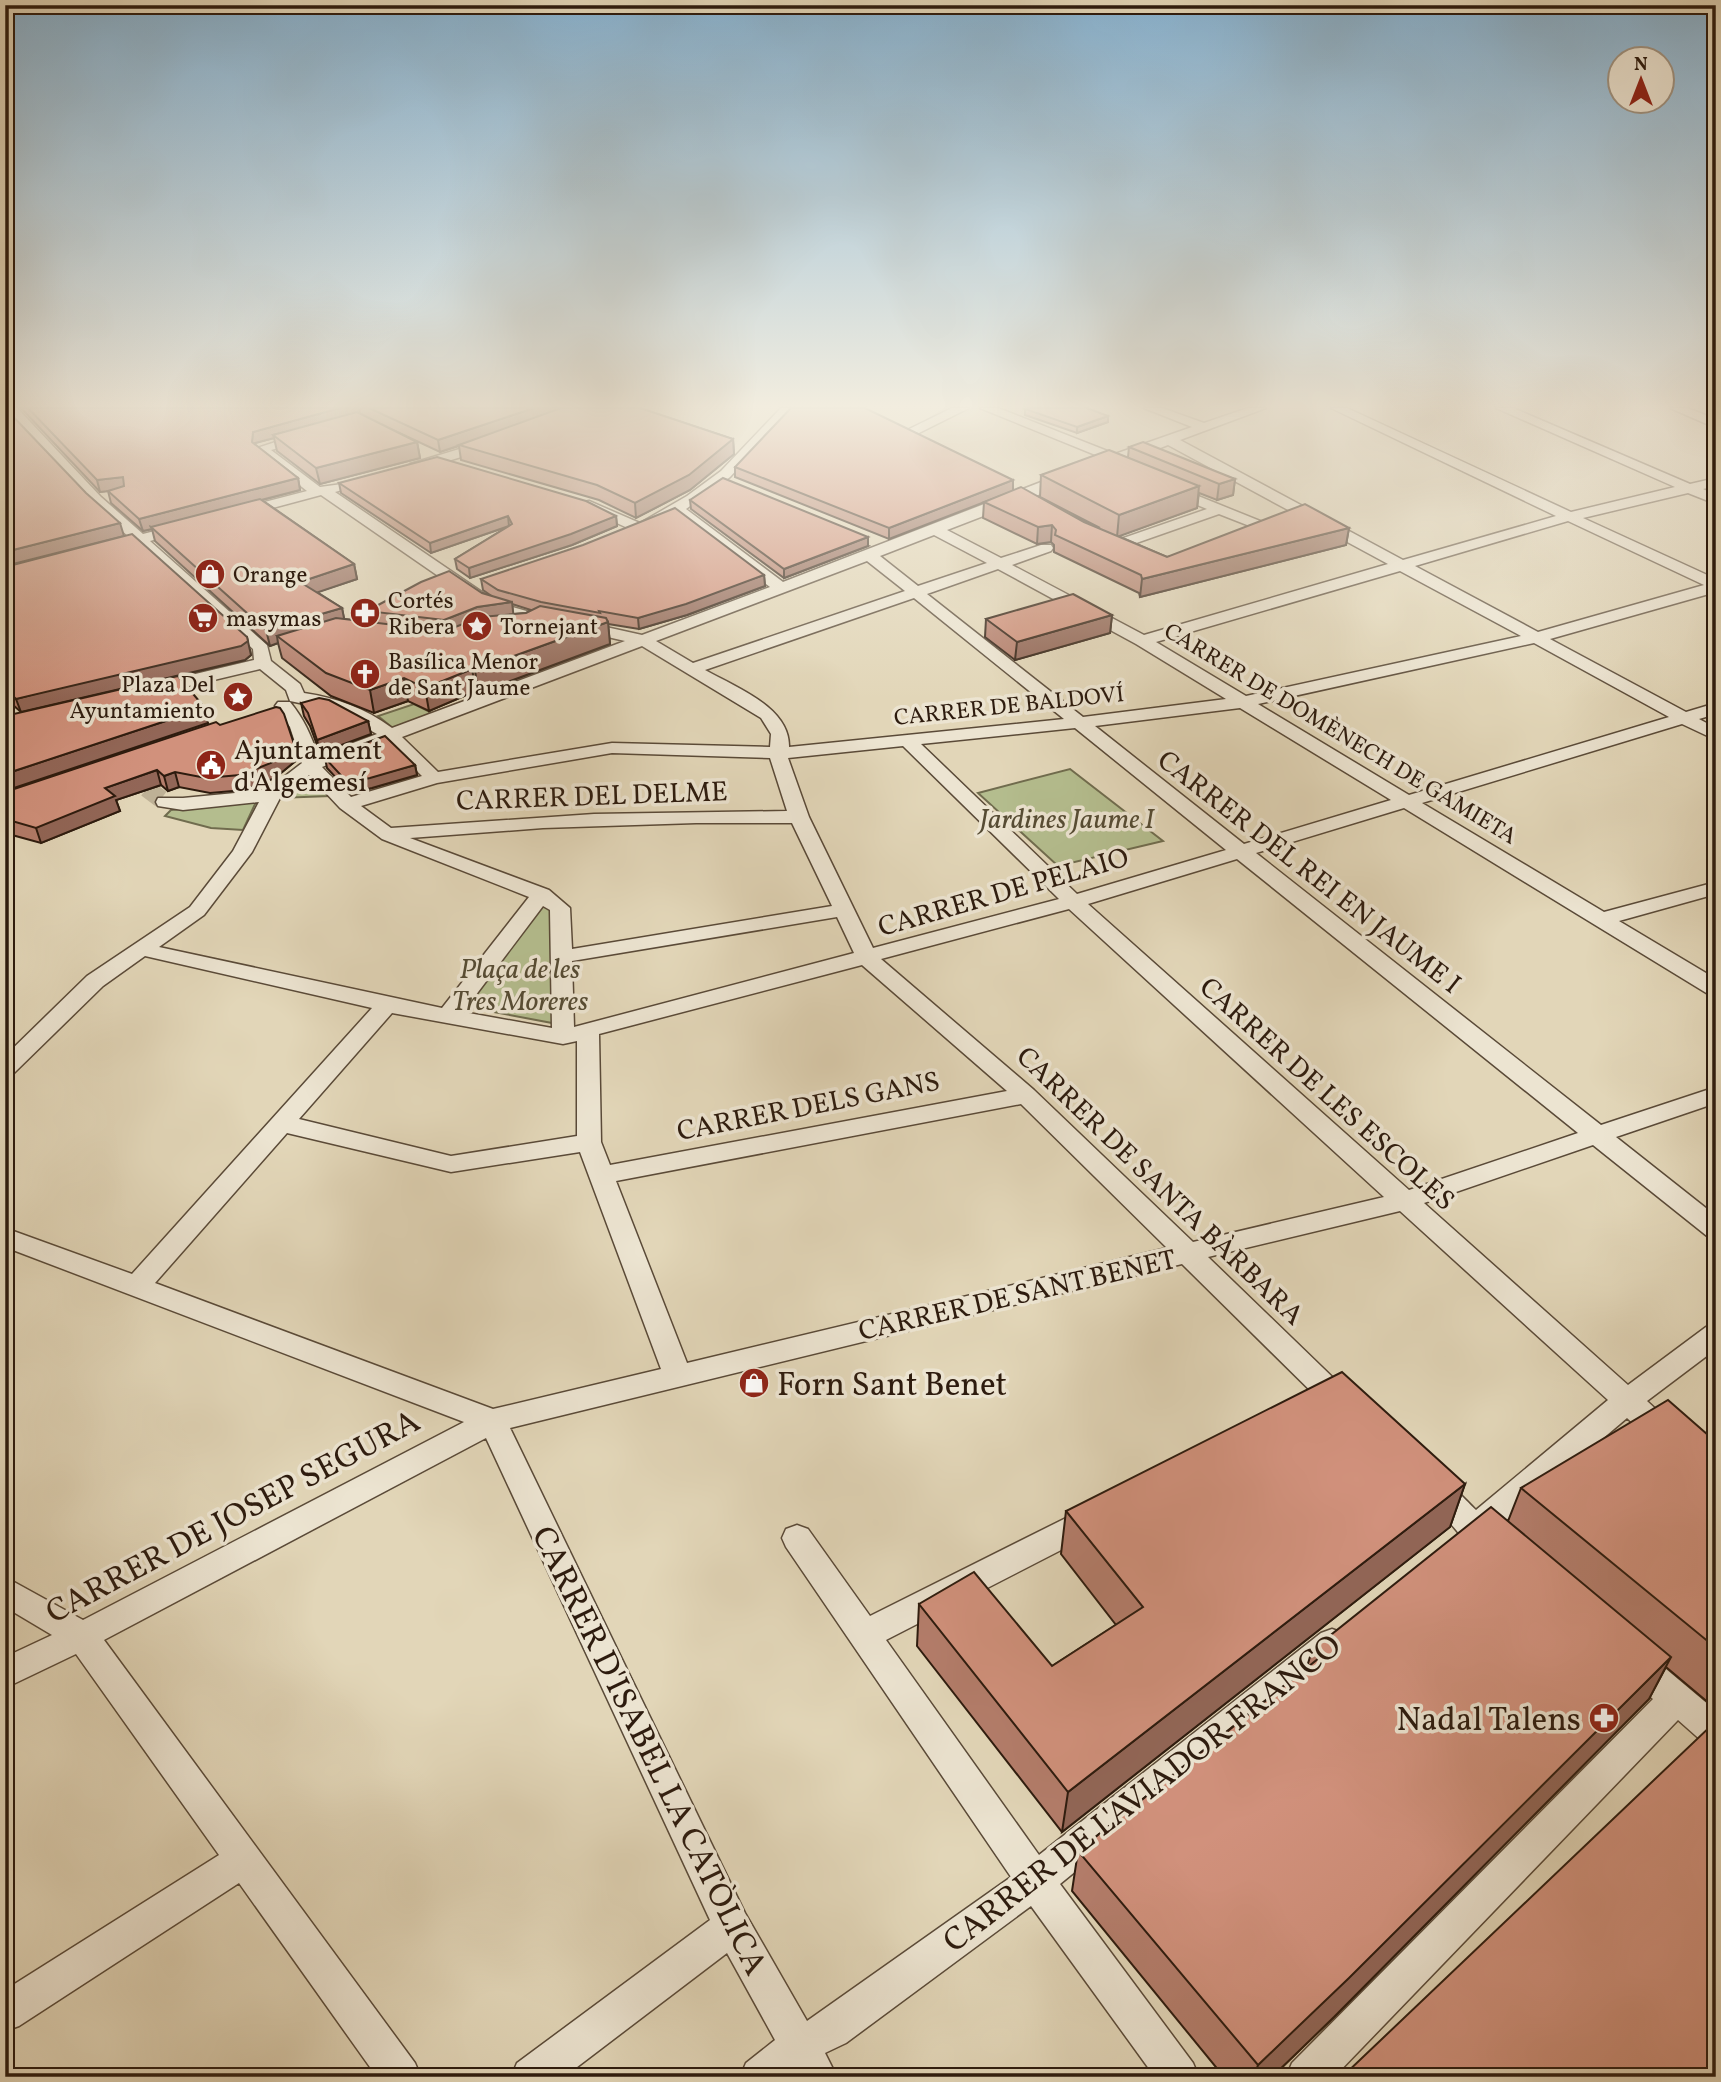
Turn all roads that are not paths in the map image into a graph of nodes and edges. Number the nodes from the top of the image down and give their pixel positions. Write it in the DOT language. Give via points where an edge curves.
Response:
graph roads {
  1 [pos="109,505"];
  2 [pos="268,505"];
  3 [pos="338,505"];
  4 [pos="585,505"];
  5 [pos="684,505"];
  6 [pos="993,505"];
  7 [pos="1211,505"];
  8 [pos="1291,505"];
  9 [pos="1543,505"];
  10 [pos="1618,505"];
  11 [pos="677,509"];
  12 [pos="1220,509"];
  13 [pos="1304,512"];
  14 [pos="1568,517"];
  15 [pos="220,518"];
  16 [pos="194,524"];
  17 [pos="637,527"];
  18 [pos="936,528"];
  19 [pos="1265,528"];
  20 [pos="613,536"];
  21 [pos="1098,537"];
  22 [pos="141,538"];
  23 [pos="1240,538"];
  24 [pos="1117,545"];
  25 [pos="867,546"];
  26 [pos="1046,548"];
  27 [pos="92,551"];
  28 [pos="1141,556"];
  29 [pos="1003,564"];
  30 [pos="1401,567"];
  31 [pos="488,581"];
  32 [pos="460,584"];
  33 [pos="1716,586"];
  34 [pos="781,588"];
  35 [pos="429,590"];
  36 [pos="918,592"];
  37 [pos="492,606"];
  38 [pos="477,617"];
  39 [pos="540,620"];
  40 [pos="505,629"];
  41 [pos="649,638"];
  42 [pos="1536,638"];
  43 [pos="1142,641"];
  44 [pos="267,657"];
  45 [pos="694,668"];
  46 [pos="139,692"];
  47 [pos="1244,702"];
  48 [pos="286,707"];
  49 [pos="1716,708"];
  50 [pos="1683,717"];
  51 [pos="1076,723"];
  52 [pos="391,735"];
  53 [pos="1716,735"];
  54 [pos="908,741"];
  55 [pos="780,753"];
  56 [pos="312,765"];
  57 [pos="434,778"];
  58 [pos="272,795"];
  59 [pos="165,802"];
  60 [pos="1405,802"];
  61 [pos="347,804"];
  62 [pos="799,817"];
  63 [pos="388,834"];
  64 [pos="1242,852"];
  65 [pos="1716,888"];
  66 [pos="542,894"];
  67 [pos="1073,902"];
  68 [pos="844,910"];
  69 [pos="1604,919"];
  70 [pos="142,949"];
  71 [pos="560,957"];
  72 [pos="867,958"];
  73 [pos="1716,989"];
  74 [pos="387,1004"];
  75 [pos="448,1016"];
  76 [pos="589,1032"];
  77 [pos="563,1037"];
  78 [pos="5,1069"];
  79 [pos="1026,1095"];
  80 [pos="1716,1095"];
  81 [pos="281,1123"];
  82 [pos="1598,1134"];
  83 [pos="589,1142"];
  84 [pos="601,1175"];
  85 [pos="1403,1201"];
  86 [pos="1716,1230"];
  87 [pos="5,1237"];
  88 [pos="1187,1254"];
  89 [pos="137,1286"];
  90 [pos="1716,1334"];
  91 [pos="677,1374"];
  92 [pos="1627,1401"];
  93 [pos="492,1421"];
  94 [pos="1363,1424"];
  95 [pos="1679,1448"];
  96 [pos="1412,1469"];
  97 [pos="1112,1509"];
  98 [pos="1475,1528"];
  99 [pos="797,1538"];
  100 [pos="1448,1550"];
  101 [pos="1513,1560"];
  102 [pos="5,1591"];
  103 [pos="1361,1620"];
  104 [pos="864,1635"];
  105 [pos="82,1636"];
  106 [pos="1616,1647"];
  107 [pos="5,1673"];
  108 [pos="1677,1698"];
  109 [pos="1716,1732"];
  110 [pos="243,1860"];
  111 [pos="1035,1881"];
  112 [pos="732,1926"];
  113 [pos="5,2012"];
  114 [pos="809,2061"];
  115 [pos="401,2077"];
  116 [pos="531,2077"];
  117 [pos="760,2077"];
  118 [pos="1179,2077"];
  119 [pos="1306,2077"];
  1 -- 22 [label="street"];
  2 -- 15 [label="street"];
  3 -- 32 [label="street"];
  4 -- 17 [label="street"];
  5 -- 11 [label="street"];
  6 -- 18 [label="street"];
  7 -- 12 [label="street"];
  8 -- 13 [label="street"];
  9 -- 14 [label="street"];
  10 -- 14 [label="street"];
  11 -- 17 [label="street"];
  11 -- 34 [label="street"];
  12 -- 19 [label="street"];
  12 -- 24 [label="street"];
  13 -- 19 [label="street"];
  13 -- 30 [label="street"];
  14 -- 30 [label="street"];
  14 -- 33 [label="street"];
  16 -- 22 [label="street"];
  17 -- 20 [label="street"];
  18 -- 25 [label="street" via="890,547"];
  18 -- 29 [label="street, CARRER DE DOMÈNECH DE GAMIETA"];
  19 -- 23 [label="street"];
  21 -- 24 [label="street"];
  22 -- 27 [label="street"];
  22 -- 44 [label="street"];
  24 -- 28 [label="street"];
  25 -- 34 [label="street"];
  25 -- 36 [label="street, CARRER DEL REI EN JAUME I"];
  26 -- 29 [label="street"];
  29 -- 36 [label="street"];
  29 -- 43 [label="street, CARRER DE DOMÈNECH DE GAMIETA"];
  30 -- 42 [label="street"];
  30 -- 43 [label="street"];
  31 -- 32 [label="street"];
  32 -- 35 [label="street"];
  32 -- 37 [label="street"];
  33 -- 42 [label="street, CARRER DE BALDOVÍ"];
  34 -- 41 [label="street"];
  36 -- 45 [label="street"];
  36 -- 51 [label="street, CARRER DEL REI EN JAUME I"];
  37 -- 38 [label="street"];
  37 -- 39 [label="street"];
  39 -- 40 [label="street"];
  39 -- 41 [label="street"];
  41 -- 45 [label="street, CARRER DE SANTA BÀRBARA"];
  41 -- 52 [label="street"];
  42 -- 47 [label="street, CARRER DE BALDOVÍ"];
  42 -- 50 [label="street"];
  43 -- 47 [label="street, CARRER DE DOMÈNECH DE GAMIETA"];
  44 -- 46 [label="street"];
  44 -- 48 [label="street" via="293,688"];
  45 -- 55 [label="street, CARRER DE SANTA BÀRBARA" via="766,714 780,734"];
  47 -- 51 [label="street, CARRER DE BALDOVÍ"];
  47 -- 60 [label="street, CARRER DE DOMÈNECH DE GAMIETA"];
  48 -- 52 [label="street" via="324,700 352,709"];
  48 -- 56 [label="street" via="299,723"];
  49 -- 50 [label="street, CARRER DE PELAIO"];
  50 -- 53 [label="street"];
  50 -- 60 [label="street, CARRER DE PELAIO"];
  51 -- 54 [label="street, CARRER DE BALDOVÍ"];
  51 -- 64 [label="street, CARRER DEL REI EN JAUME I"];
  52 -- 56 [label="street"];
  52 -- 57 [label="street"];
  54 -- 55 [label="street, CARRER DE BALDOVÍ"];
  54 -- 67 [label="street, CARRER DE LES ESCOLES"];
  55 -- 57 [label="street, CARRER DE BALDOVÍ" via="612,748"];
  55 -- 62 [label="street, CARRER DE SANTA BÀRBARA"];
  56 -- 58 [label="street"];
  56 -- 61 [label="street"];
  57 -- 61 [label="street, CARRER DE BALDOVÍ"];
  58 -- 59 [label="street"];
  58 -- 70 [label="street" via="242,852 197,911"];
  60 -- 64 [label="street, CARRER DE PELAIO"];
  60 -- 69 [label="street, CARRER DE DOMÈNECH DE GAMIETA"];
  61 -- 63 [label="street"];
  62 -- 63 [label="street, CARRER DEL DELME" via="669,816"];
  62 -- 68 [label="street, CARRER DE SANTA BÀRBARA"];
  63 -- 66 [label="street" via="438,858"];
  64 -- 67 [label="street, CARRER DE PELAIO"];
  64 -- 82 [label="street, CARRER DEL REI EN JAUME I"];
  65 -- 69 [label="street"];
  66 -- 71 [label="street" via="560,908"];
  66 -- 75 [label="street"];
  67 -- 72 [label="street, CARRER DE PELAIO"];
  67 -- 85 [label="street, CARRER DE LES ESCOLES"];
  68 -- 71 [label="street"];
  68 -- 72 [label="street, CARRER DE SANTA BÀRBARA"];
  69 -- 73 [label="street, CARRER DE DOMÈNECH DE GAMIETA"];
  70 -- 74 [label="street"];
  70 -- 78 [label="street" via="95,981"];
  71 -- 77 [label="street"];
  72 -- 76 [label="street, CARRER DE PELAIO"];
  72 -- 79 [label="street, CARRER DE SANTA BÀRBARA"];
  74 -- 75 [label="street"];
  74 -- 81 [label="street"];
  75 -- 77 [label="street"];
  76 -- 77 [label="street, CARRER DE PELAIO"];
  76 -- 83 [label="street"];
  79 -- 84 [label="street, CARRER DELS GANS"];
  79 -- 88 [label="street, CARRER DE SANTA BÀRBARA"];
  80 -- 82 [label="street, CARRER DE SANT BENET"];
  81 -- 83 [label="street" via="451,1164"];
  81 -- 89 [label="street"];
  82 -- 85 [label="street, CARRER DE SANT BENET"];
  82 -- 86 [label="street, CARRER DEL REI EN JAUME I"];
  83 -- 84 [label="street"];
  84 -- 91 [label="street"];
  85 -- 88 [label="street, CARRER DE SANT BENET"];
  85 -- 92 [label="street, CARRER DE LES ESCOLES"];
  87 -- 89 [label="street"];
  88 -- 91 [label="street, CARRER DE SANT BENET"];
  88 -- 94 [label="street, CARRER DE SANTA BÀRBARA" via="1322,1403"];
  89 -- 93 [label="street"];
  90 -- 92 [label="street"];
  91 -- 93 [label="street, CARRER DE SANT BENET"];
  92 -- 95 [label="street, CARRER DE LES ESCOLES"];
  92 -- 98 [label="street"];
  93 -- 105 [label="street, CARRER DE JOSEP SEGURA"];
  93 -- 112 [label="street, CARRER D'ISABEL LA CATÒLICA"];
  96 -- 98 [label="street"];
  97 -- 104 [label="street"];
  98 -- 100 [label="street"];
  98 -- 101 [label="street"];
  99 -- 104 [label="street"];
  102 -- 105 [label="street"];
  103 -- 111 [label="street, CARRER DE L'AVIADOR FRANCO"];
  104 -- 111 [label="street"];
  105 -- 107 [label="street, CARRER DE JOSEP SEGURA"];
  105 -- 110 [label="street"];
  106 -- 108 [label="street"];
  108 -- 109 [label="street"];
  108 -- 119 [label="street"];
  110 -- 113 [label="street"];
  110 -- 115 [label="street"];
  111 -- 114 [label="street, CARRER DE L'AVIADOR FRANCO" via="832,2029"];
  111 -- 118 [label="street"];
  112 -- 114 [label="street, CARRER D'ISABEL LA CATÒLICA"];
  112 -- 116 [label="street"];
  114 -- 117 [label="street, CARRER DE L'AVIADOR FRANCO"];
}
